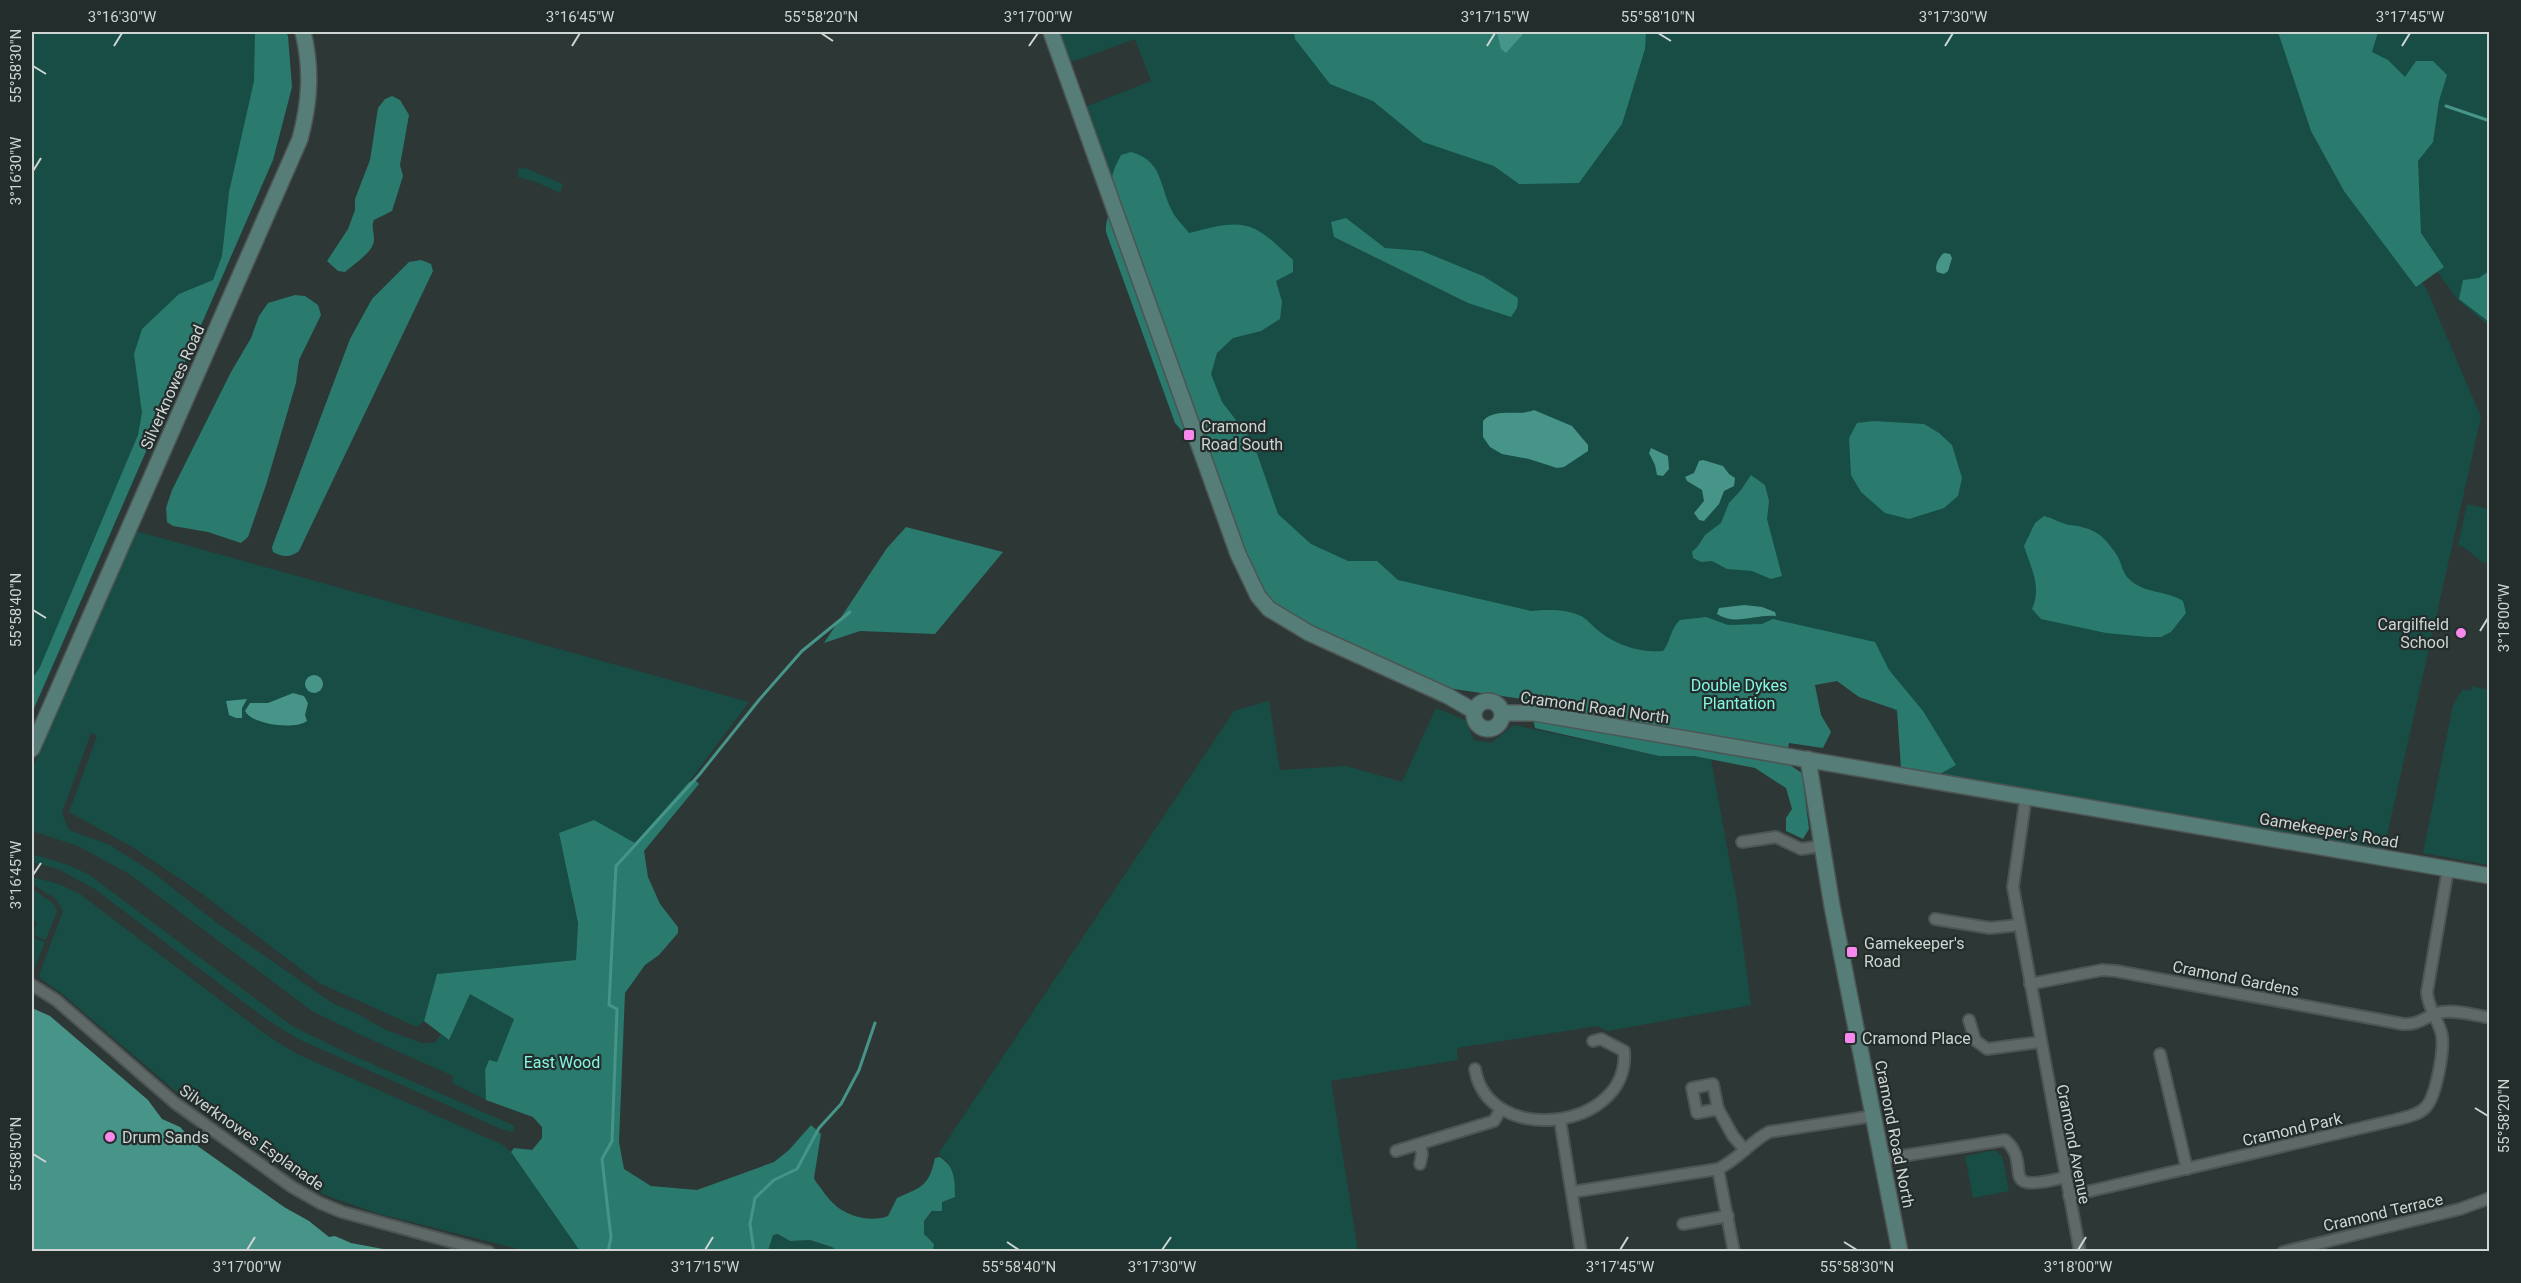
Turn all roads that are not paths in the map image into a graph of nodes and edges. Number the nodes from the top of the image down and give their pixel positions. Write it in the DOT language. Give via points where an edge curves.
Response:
graph roads {
  1 [pos="303,32"];
  2 [pos="1051,32"];
  3 [pos="1474,711"];
  4 [pos="1502,713"];
  5 [pos="32,749"];
  6 [pos="1808,759"];
  7 [pos="2026,796"];
  8 [pos="1742,842"];
  9 [pos="1822,846"];
  10 [pos="2448,869"];
  11 [pos="2490,876"];
  12 [pos="1935,919"];
  13 [pos="2019,925"];
  14 [pos="2031,984"];
  15 [pos="32,985"];
  16 [pos="2433,1015"];
  17 [pos="2490,1018"];
  18 [pos="1969,1020"];
  19 [pos="1593,1041"];
  20 [pos="2040,1042"];
  21 [pos="2160,1054"];
  22 [pos="1475,1069"];
  23 [pos="1501,1109"];
  24 [pos="1718,1109"];
  25 [pos="1873,1116"];
  26 [pos="1560,1120"];
  27 [pos="1420,1144"];
  28 [pos="1745,1150"];
  29 [pos="1396,1151"];
  30 [pos="1882,1159"];
  31 [pos="1420,1164"];
  32 [pos="2187,1168"];
  33 [pos="1718,1169"];
  34 [pos="2066,1178"];
  35 [pos="1572,1192"];
  36 [pos="2069,1196"];
  37 [pos="2490,1198"];
  38 [pos="1728,1216"];
  39 [pos="1683,1224"];
  40 [pos="489,1251"];
  41 [pos="1581,1251"];
  42 [pos="1734,1251"];
  43 [pos="1900,1251"];
  44 [pos="2080,1251"];
  45 [pos="2283,1251"];
  1 -- 5 [label="street, Silverknowes Road" via="310,80 300,139"];
  2 -- 3 [label="street" via="1238,554 1258,596 1269,609 1309,633"];
  3 -- 4 [label="street" via="1478,704 1490,700"];
  3 -- 4 [label="street" via="1477,724 1487,729 1498,725"];
  4 -- 6 [label="street, Cramond Road North" via="1534,713"];
  6 -- 7 [label="street, Gamekeeper's Road"];
  6 -- 9 [label="street, Cramond Road North"];
  7 -- 10 [label="street, Gamekeeper's Road"];
  7 -- 13 [label="street, Cramond Avenue" via="2013,875"];
  8 -- 9 [label="street" via="1776,837 1801,849"];
  9 -- 25 [label="street, Cramond Road North"];
  10 -- 11 [label="street, Gamekeeper's Road"];
  10 -- 16 [label="street, Cramond Park" via="2427,992"];
  12 -- 13 [label="street" via="1990,928"];
  13 -- 14 [label="street, Cramond Avenue"];
  14 -- 16 [label="street, Cramond Gardens" via="2102,970 2116,971 2403,1024 2419,1023"];
  14 -- 20 [label="street, Cramond Avenue"];
  15 -- 40 [label="street, Silverknowes Esplanade" via="56,1000 175,1103 292,1187 342,1212"];
  16 -- 17 [label="street, Cramond Gardens" via="2452,1012"];
  16 -- 32 [label="street, Cramond Park" via="2442,1037 2441,1056 2431,1100 2419,1113"];
  18 -- 20 [label="street" via="1975,1040 1987,1049"];
  19 -- 26 [label="street" via="1601,1039 1624,1051 1623,1070 1607,1096 1586,1113"];
  20 -- 34 [label="street, Cramond Avenue"];
  21 -- 32 [label="street"];
  22 -- 23 [label="street" via="1481,1088"];
  23 -- 26 [label="street" via="1526,1118"];
  23 -- 27 [label="street" via="1494,1121"];
  24 -- 28 [label="street"];
  25 -- 28 [label="street" via="1769,1132"];
  25 -- 30 [label="street, Cramond Road North"];
  26 -- 35 [label="street"];
  27 -- 29 [label="street"];
  27 -- 31 [label="street"];
  28 -- 33 [label="street"];
  30 -- 34 [label="street" via="2005,1140 2012,1146 2023,1182 2030,1185"];
  30 -- 43 [label="street, Cramond Road North"];
  32 -- 36 [label="street, Cramond Park"];
  33 -- 35 [label="street"];
  33 -- 38 [label="street"];
  34 -- 36 [label="street, Cramond Avenue"];
  35 -- 41 [label="street"];
  36 -- 44 [label="street, Cramond Avenue"];
  37 -- 45 [label="street, Cramond Terrace" via="2460,1209"];
  38 -- 39 [label="street"];
  38 -- 42 [label="street"];
}
